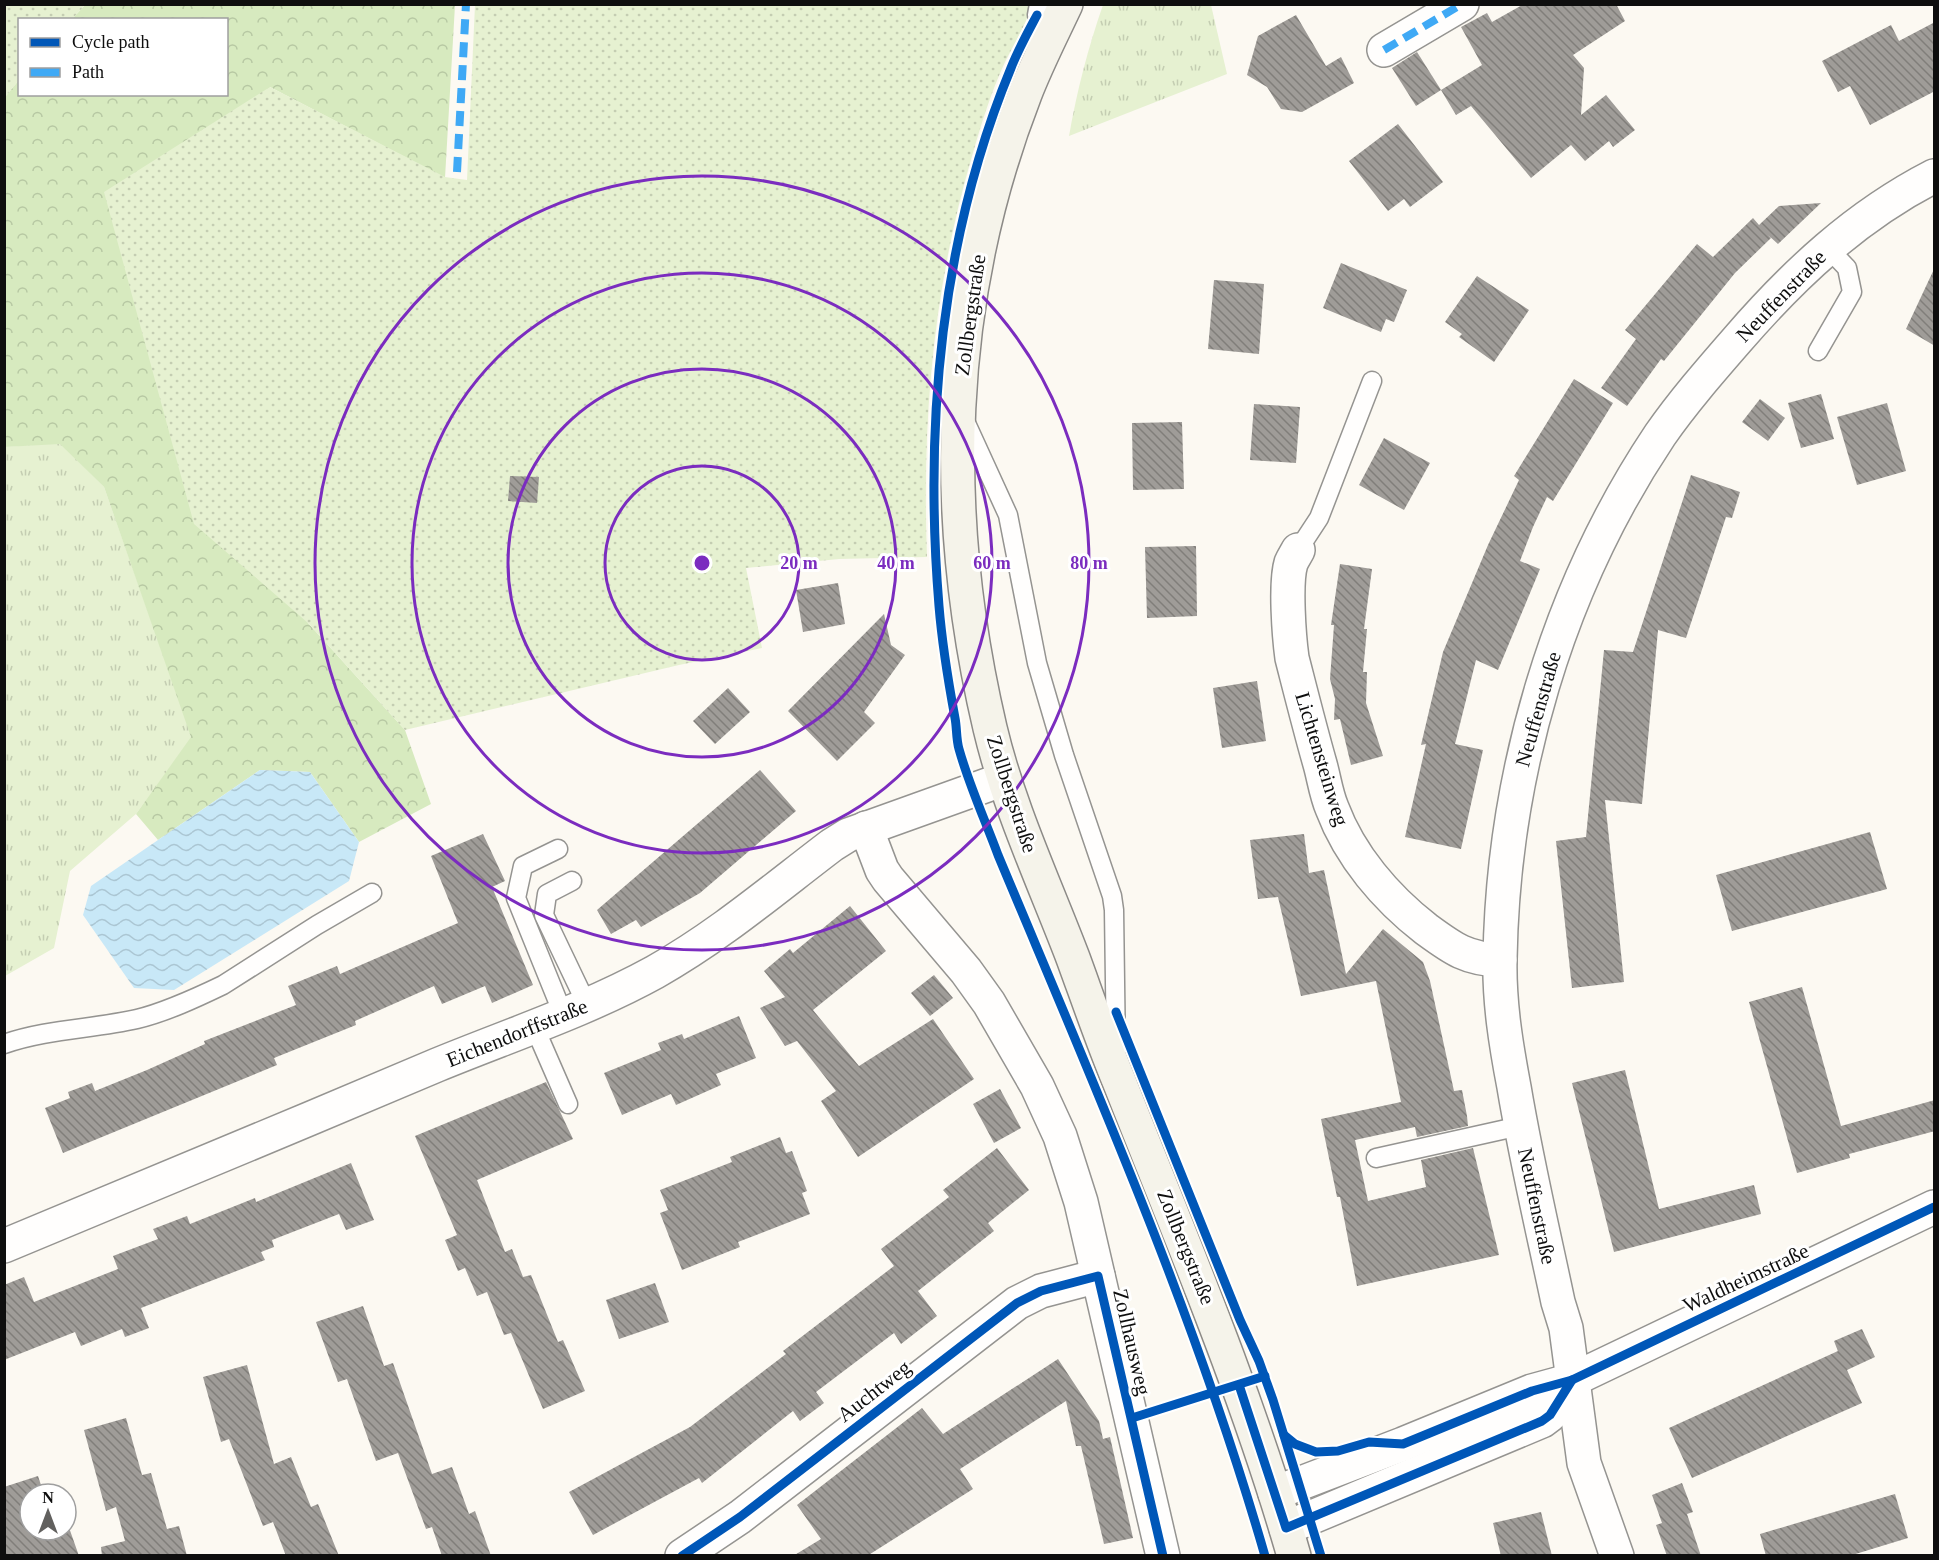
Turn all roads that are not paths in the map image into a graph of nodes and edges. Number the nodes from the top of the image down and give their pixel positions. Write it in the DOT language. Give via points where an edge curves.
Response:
graph roads {
  1 [pos="1462,4"];
  2 [pos="1054,11"];
  3 [pos="1384,51"];
  4 [pos="1935,176"];
  5 [pos="1827,247"];
  6 [pos="1818,351"];
  7 [pos="1372,381"];
  8 [pos="958,406"];
  9 [pos="1298,550"];
  10 [pos="1004,779"];
  11 [pos="866,828"];
  12 [pos="558,849"];
  13 [pos="572,881"];
  14 [pos="372,893"];
  15 [pos="1500,960"];
  16 [pos="561,1015"];
  17 [pos="4,1044"];
  18 [pos="1116,1076"];
  19 [pos="568,1104"];
  20 [pos="1520,1126"];
  21 [pos="1376,1158"];
  22 [pos="1935,1207"];
  23 [pos="4,1246"];
  24 [pos="1098,1276"];
  25 [pos="1572,1380"];
  26 [pos="1275,1493"];
  27 [pos="1290,1542"];
  28 [pos="682,1556"];
  29 [pos="1163,1556"];
  30 [pos="1617,1556"];
  1 -- 3 [label="street"];
  2 -- 8 [label="main road, Zollbergstraße" via="1008,140 991,201 966,324"];
  4 -- 5 [label="street, Neuffenstraße" via="1909,189"];
  5 -- 6 [label="lane" via="1847,268 1852,292"];
  5 -- 15 [label="street, Neuffenstraße" via="1761,312 1687,399 1629,488 1584,576 1547,669 1523,758 1505,867"];
  7 -- 9 [label="lane" via="1319,518"];
  8 -- 10 [label="main road, Zollbergstraße" via="956,480 964,587 980,681"];
  8 -- 18 [label="lane" via="1008,514 1037,663 1112,896"];
  9 -- 15 [label="street, Lichtensteinweg" via="1289,577 1292,658 1332,808 1344,835 1378,883 1419,923 1456,951 1484,960"];
  10 -- 11 [label="street, Eichendorffstraße"];
  10 -- 18 [label="main road, Zollbergstraße"];
  11 -- 16 [label="street, Eichendorffstraße" via="832,845 733,922 686,953 626,987"];
  11 -- 24 [label="street, Zollhausweg" via="882,870 966,970 1037,1086 1071,1165"];
  12 -- 16 [label="lane" via="523,866 516,898"];
  13 -- 16 [label="lane" via="547,894 544,915"];
  14 -- 17 [label="lane" via="207,993 139,1018"];
  15 -- 20 [label="street, Neuffenstraße" via="1501,999"];
  16 -- 19 [label="lane"];
  16 -- 23 [label="street, Eichendorffstraße"];
  18 -- 26 [label="main road, Zollbergstraße" via="1218,1329"];
  20 -- 21 [label="lane"];
  20 -- 25 [label="street, Neuffenstraße" via="1566,1328"];
  22 -- 25 [label="street, Waldheimstraße"];
  24 -- 28 [label="street, Auchtweg" via="1041,1291 1017,1303 740,1517"];
  24 -- 29 [label="street, Zollhausweg"];
  25 -- 26 [label="street, Waldheimstraße" via="1542,1387"];
  25 -- 27 [label="street" via="1542,1421"];
  25 -- 30 [label="street, Neuffenstraße" via="1584,1463"];
  26 -- 27 [label="main road, Zollbergstraße"];
}
